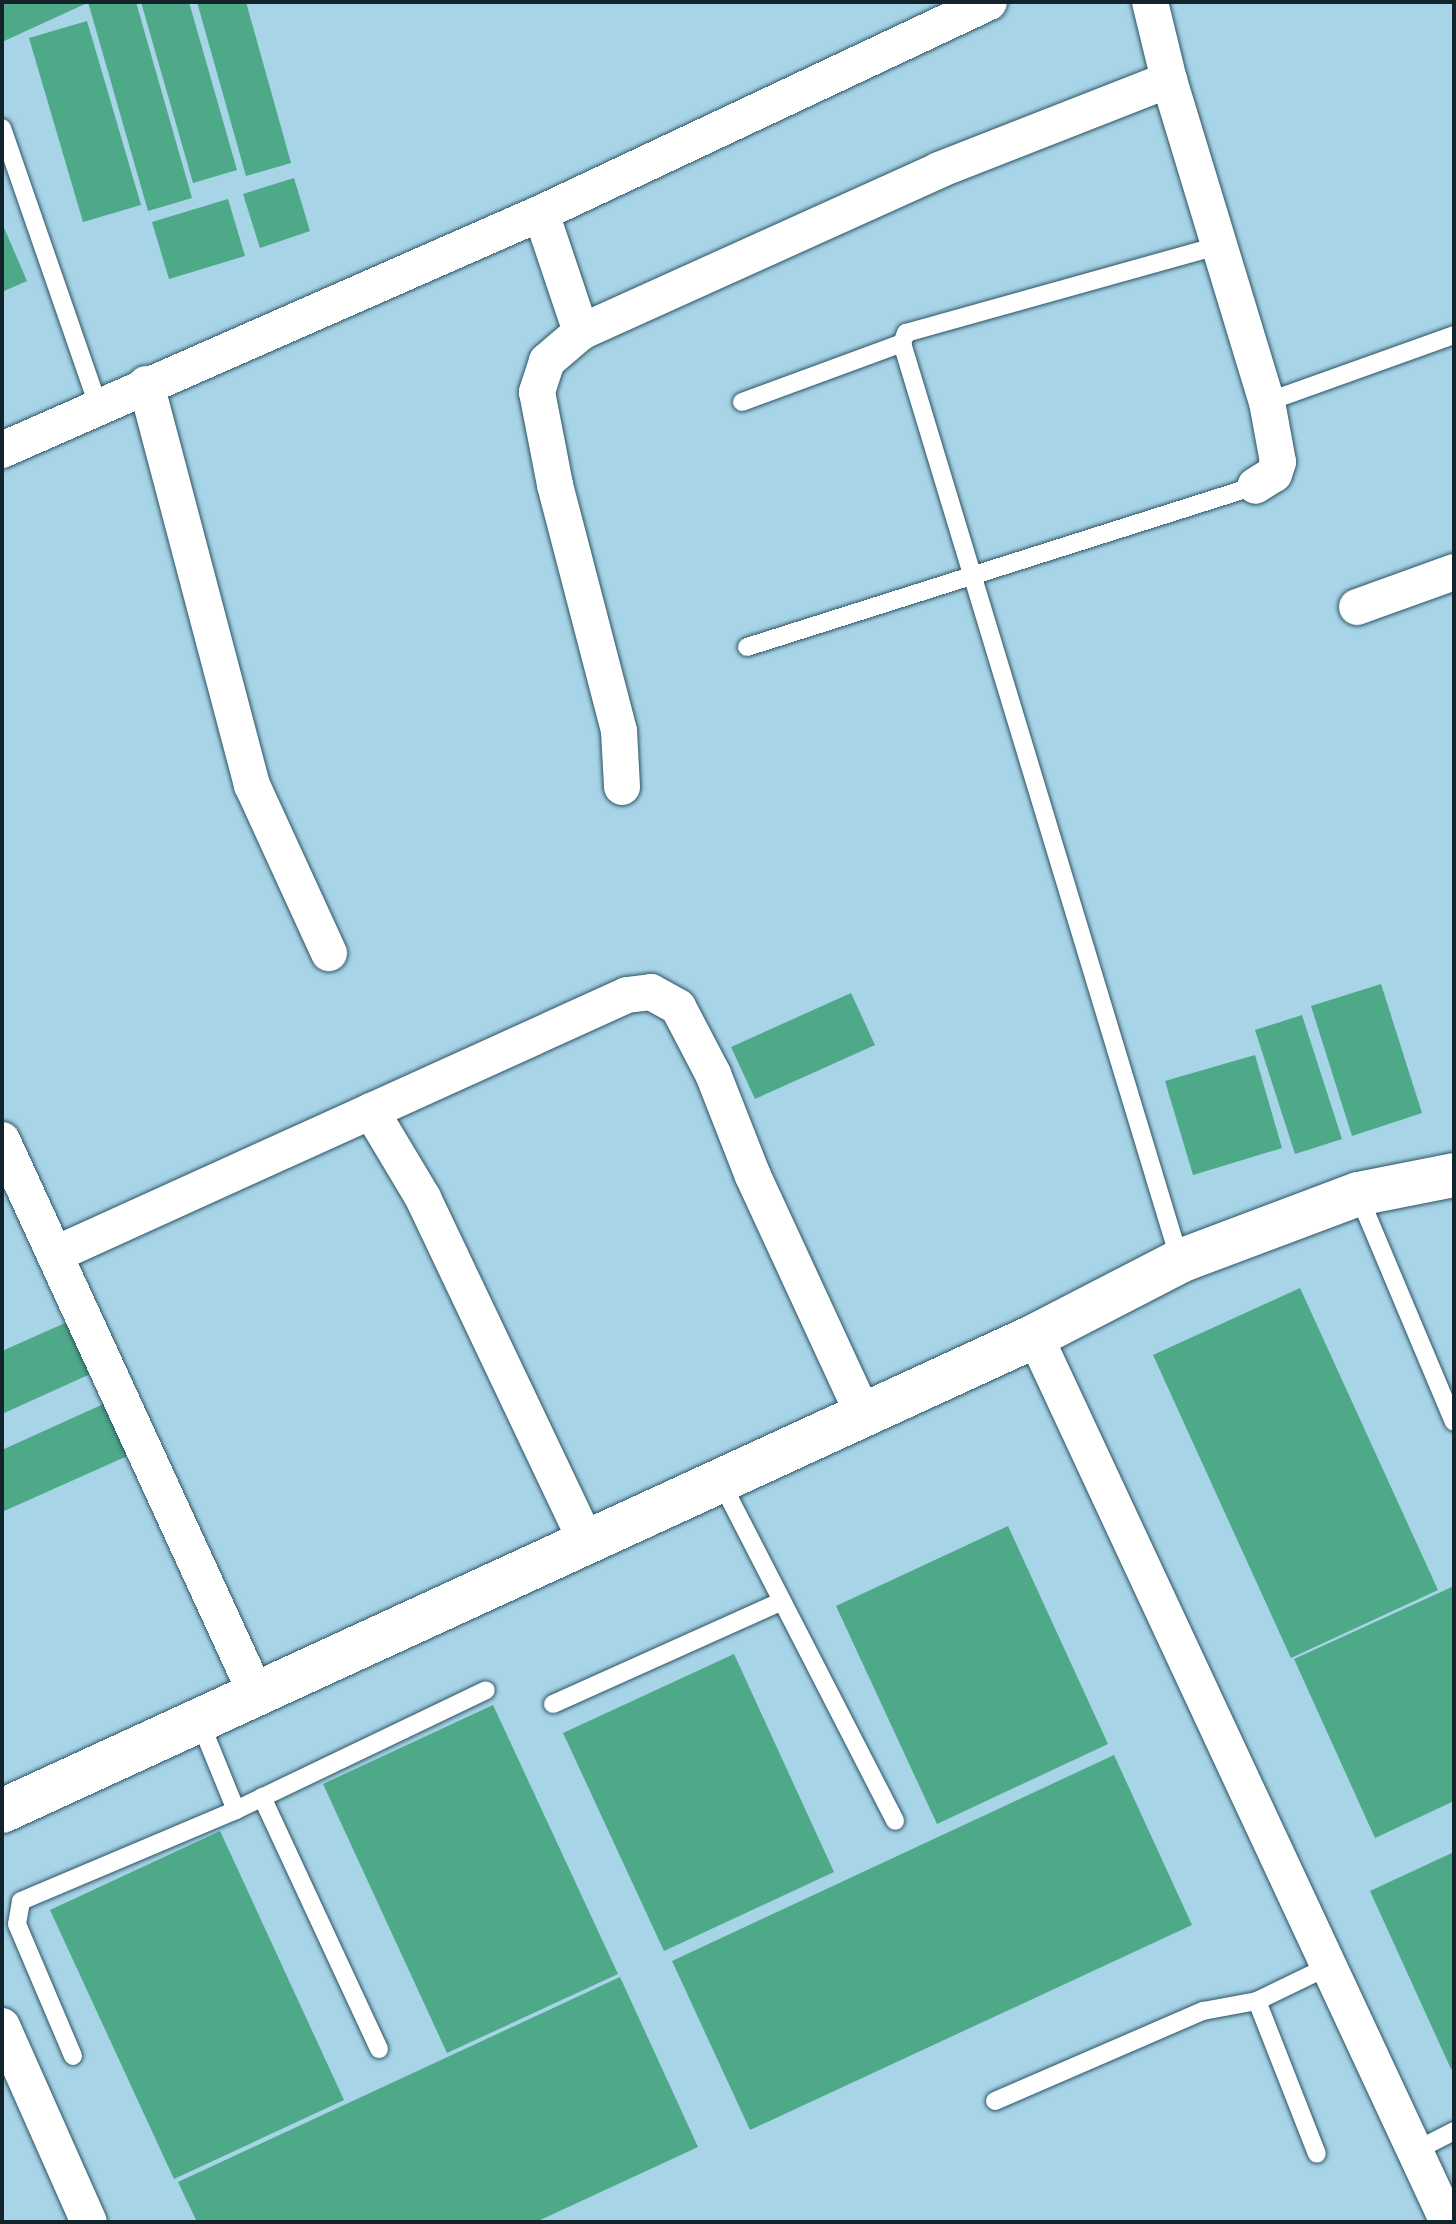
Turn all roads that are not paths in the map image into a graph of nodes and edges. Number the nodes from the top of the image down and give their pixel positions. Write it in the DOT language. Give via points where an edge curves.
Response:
graph roads {
  1 [pos="989,2"];
  2 [pos="1150,2"];
  3 [pos="1169,80"];
  4 [pos="2,128"];
  5 [pos="541,213"];
  6 [pos="1218,246"];
  7 [pos="581,332"];
  8 [pos="1454,335"];
  9 [pos="902,343"];
  10 [pos="146,384"];
  11 [pos="742,402"];
  12 [pos="1267,402"];
  13 [pos="98,406"];
  14 [pos="2,450"];
  15 [pos="1255,486"];
  16 [pos="1454,572"];
  17 [pos="972,578"];
  18 [pos="1357,607"];
  19 [pos="747,647"];
  20 [pos="622,787"];
  21 [pos="329,953"];
  22 [pos="371,1111"];
  23 [pos="2,1140"];
  24 [pos="1454,1175"];
  25 [pos="1358,1194"];
  26 [pos="58,1253"];
  27 [pos="1180,1261"];
  28 [pos="1035,1336"];
  29 [pos="864,1416"];
  30 [pos="1454,1422"];
  31 [pos="721,1482"];
  32 [pos="587,1543"];
  33 [pos="782,1601"];
  34 [pos="486,1690"];
  35 [pos="257,1696"];
  36 [pos="553,1704"];
  37 [pos="200,1722"];
  38 [pos="262,1797"];
  39 [pos="236,1810"];
  40 [pos="2,1811"];
  41 [pos="895,1821"];
  42 [pos="1329,1966"];
  43 [pos="1257,2001"];
  44 [pos="2,2026"];
  45 [pos="379,2049"];
  46 [pos="73,2056"];
  47 [pos="995,2101"];
  48 [pos="1454,2131"];
  49 [pos="1415,2151"];
  50 [pos="1317,2154"];
  51 [pos="89,2222"];
  52 [pos="1448,2222"];
  1 -- 5 [label="street"];
  2 -- 3 [label="street"];
  3 -- 6 [label="street"];
  3 -- 7 [label="street" via="939,170"];
  4 -- 13 [label="lane"];
  5 -- 7 [label="street"];
  5 -- 10 [label="street"];
  6 -- 9 [label="lane" via="906,333"];
  6 -- 12 [label="street"];
  7 -- 20 [label="street" via="547,361 537,392 555,485 619,731"];
  8 -- 12 [label="lane"];
  9 -- 11 [label="lane"];
  9 -- 17 [label="lane"];
  10 -- 13 [label="street"];
  10 -- 21 [label="street" via="252,785"];
  12 -- 15 [label="street" via="1278,462 1274,474"];
  13 -- 14 [label="street"];
  15 -- 17 [label="lane"];
  16 -- 18 [label="street"];
  17 -- 19 [label="lane"];
  17 -- 27 [label="lane"];
  22 -- 26 [label="street"];
  22 -- 29 [label="street" via="627,995 651,992 678,1007 713,1074 753,1176"];
  22 -- 32 [label="street" via="423,1198"];
  23 -- 26 [label="street"];
  24 -- 25 [label="street"];
  25 -- 27 [label="street"];
  25 -- 30 [label="lane"];
  26 -- 35 [label="street"];
  27 -- 28 [label="street"];
  28 -- 29 [label="street"];
  28 -- 42 [label="street"];
  29 -- 31 [label="street"];
  31 -- 32 [label="street"];
  31 -- 33 [label="lane"];
  32 -- 35 [label="street"];
  33 -- 36 [label="lane"];
  33 -- 41 [label="lane"];
  34 -- 38 [label="lane"];
  35 -- 37 [label="street"];
  37 -- 39 [label="lane"];
  37 -- 40 [label="street"];
  38 -- 39 [label="lane"];
  38 -- 45 [label="lane"];
  39 -- 46 [label="lane" via="21,1901 17,1924"];
  42 -- 43 [label="lane"];
  42 -- 49 [label="street"];
  43 -- 47 [label="lane" via="1203,2011"];
  43 -- 50 [label="lane"];
  44 -- 51 [label="street"];
  48 -- 49 [label="lane"];
  49 -- 52 [label="street"];
}
